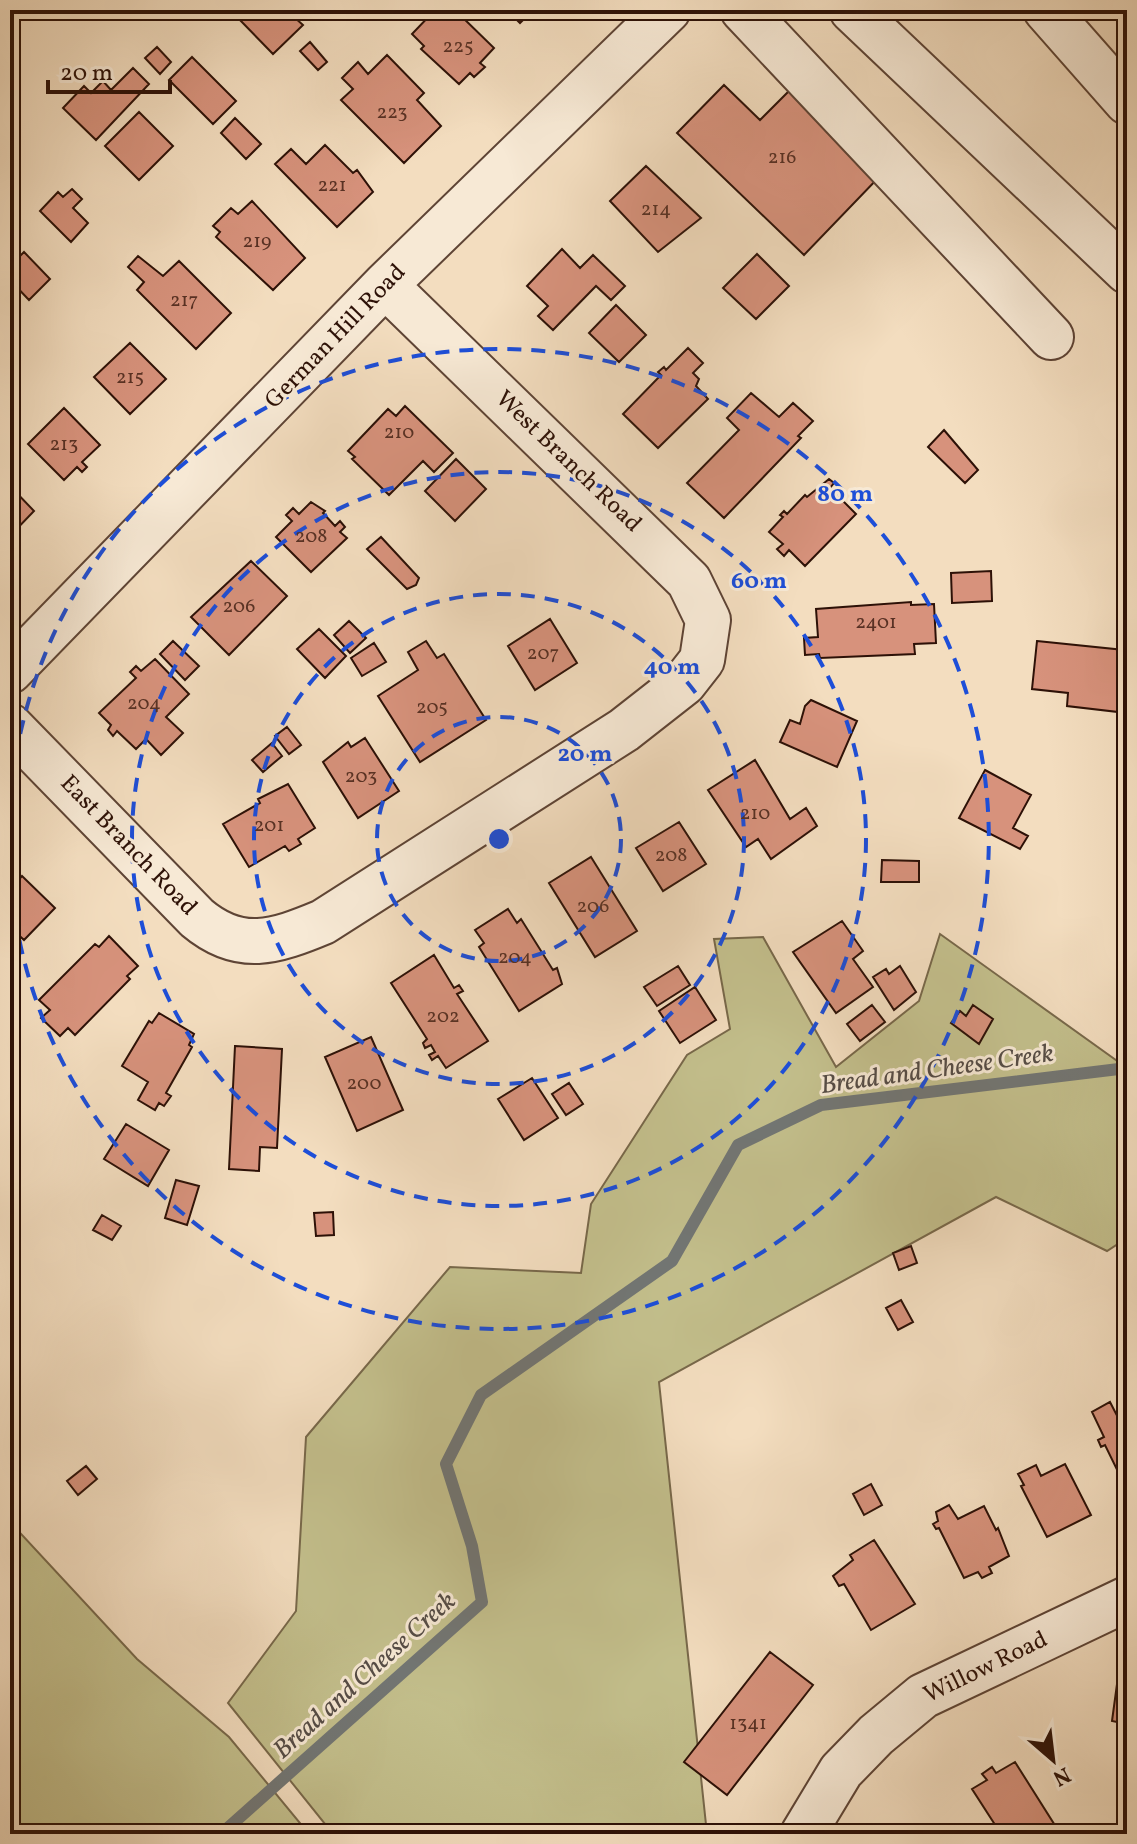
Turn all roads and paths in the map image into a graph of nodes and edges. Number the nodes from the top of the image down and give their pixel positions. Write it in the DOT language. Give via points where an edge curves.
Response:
graph roads {
  1 [pos="668,10"];
  2 [pos="743,10"];
  3 [pos="852,10"];
  4 [pos="1046,10"];
  5 [pos="1127,102"];
  6 [pos="1127,271"];
  7 [pos="385,285"];
  8 [pos="1051,337"];
  9 [pos="10,671"];
  10 [pos="10,726"];
  11 [pos="258,943"];
  12 [pos="1127,1599"];
  13 [pos="803,1834"];
  1 -- 7 [label="street, German Hill Road"];
  2 -- 8 [label="street"];
  3 -- 6 [label="street"];
  4 -- 5 [label="street"];
  7 -- 9 [label="street, German Hill Road"];
  7 -- 11 [label="street, West Branch Road" via="689,581 708,620 702,660 662,702 598,747 323,922"];
  10 -- 11 [label="street, East Branch Road" via="197,918 215,933"];
  12 -- 13 [label="street, Willow Road" via="923,1696 841,1771"];
}
